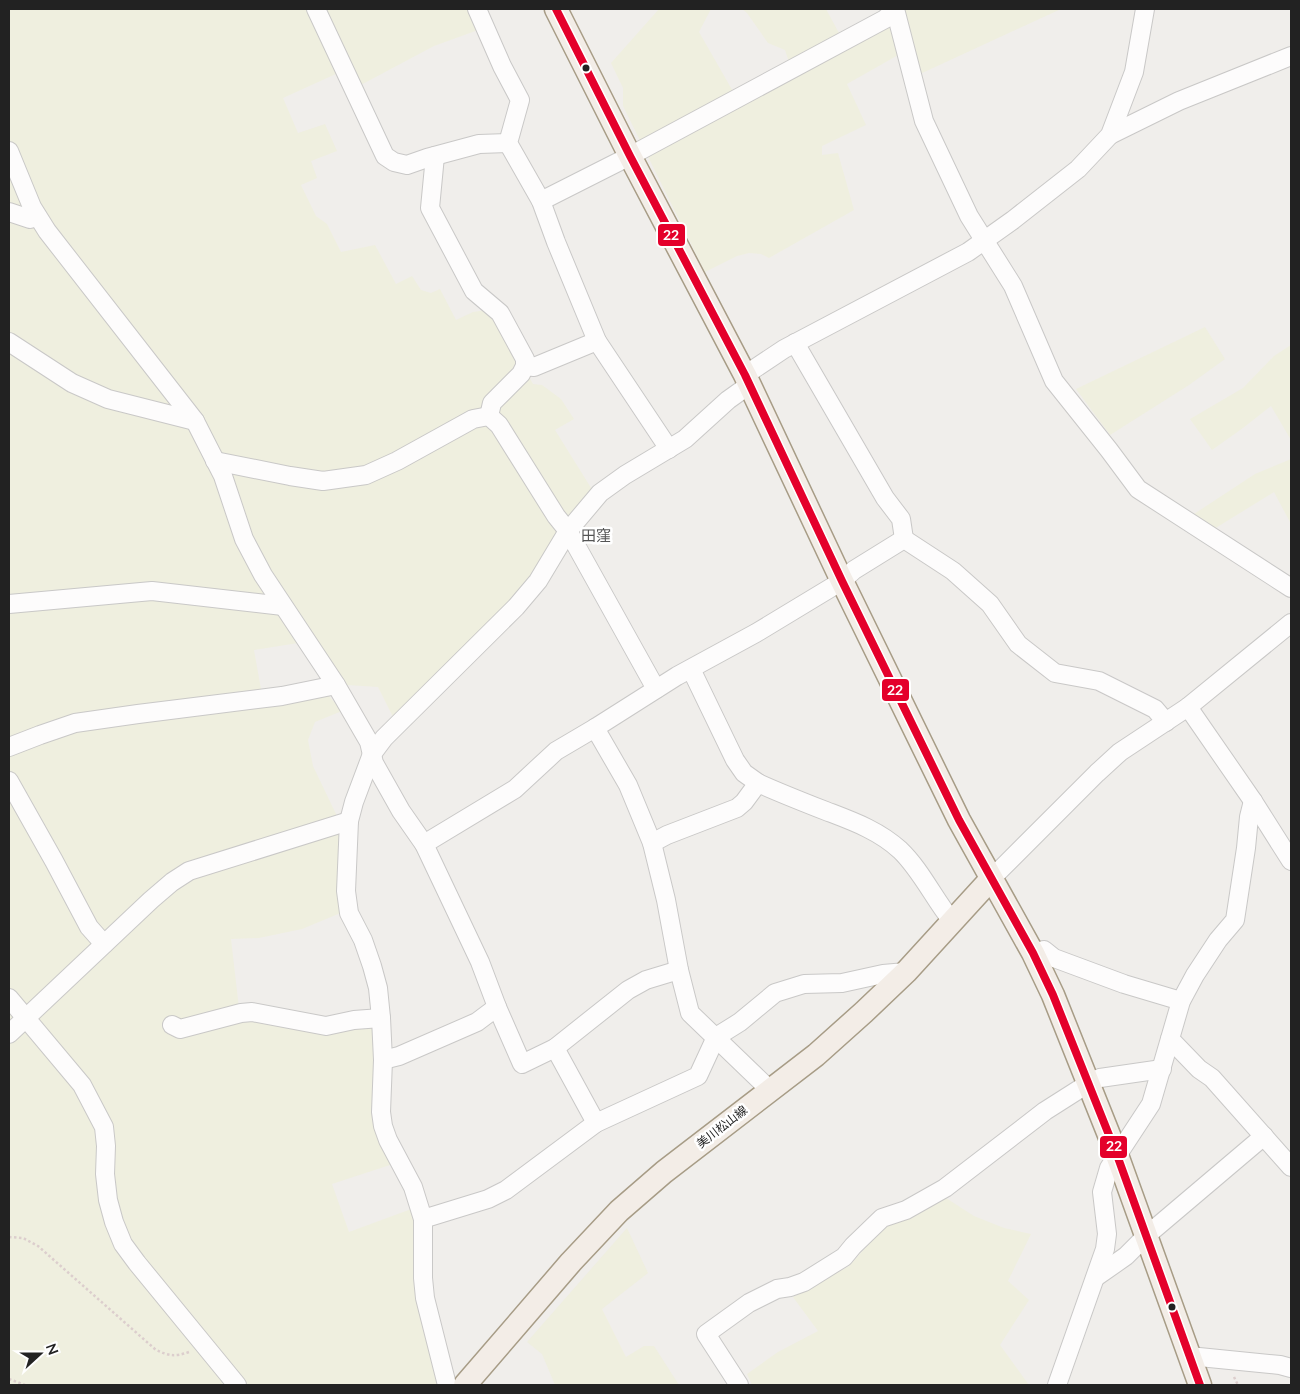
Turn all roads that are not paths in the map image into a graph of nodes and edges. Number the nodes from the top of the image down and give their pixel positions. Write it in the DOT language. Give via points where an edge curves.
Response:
graph roads {
  1 [pos="316,9"];
  2 [pos="477,9"];
  3 [pos="556,9"];
  4 [pos="895,9"];
  5 [pos="1146,9"];
  6 [pos="1291,56"];
  7 [pos="1110,135"];
  8 [pos="508,143"];
  9 [pos="9,151"];
  10 [pos="434,156"];
  11 [pos="630,156"];
  12 [pos="542,201"];
  13 [pos="9,212"];
  14 [pos="37,216"];
  15 [pos="985,240"];
  16 [pos="596,340"];
  17 [pos="9,342"];
  18 [pos="795,343"];
  19 [pos="525,366"];
  20 [pos="747,380"];
  21 [pos="488,416"];
  22 [pos="195,421"];
  23 [pos="669,448"];
  24 [pos="215,461"];
  25 [pos="568,531"];
  26 [pos="904,539"];
  27 [pos="842,582"];
  28 [pos="1291,588"];
  29 [pos="9,604"];
  30 [pos="283,606"];
  31 [pos="1291,623"];
  32 [pos="690,669"];
  33 [pos="336,685"];
  34 [pos="656,689"];
  35 [pos="1188,707"];
  36 [pos="1166,722"];
  37 [pos="594,728"];
  38 [pos="9,747"];
  39 [pos="372,754"];
  40 [pos="9,781"];
  41 [pos="758,784"];
  42 [pos="1253,801"];
  43 [pos="349,821"];
  44 [pos="424,844"];
  45 [pos="652,844"];
  46 [pos="1291,861"];
  47 [pos="991,879"];
  48 [pos="952,921"];
  49 [pos="104,944"];
  50 [pos="1033,953"];
  51 [pos="679,970"];
  52 [pos="906,972"];
  53 [pos="9,998"];
  54 [pos="1182,1001"];
  55 [pos="497,1006"];
  56 [pos="25,1018"];
  57 [pos="381,1018"];
  58 [pos="172,1025"];
  59 [pos="9,1034"];
  60 [pos="716,1037"];
  61 [pos="1170,1039"];
  62 [pos="555,1048"];
  63 [pos="383,1060"];
  64 [pos="1162,1069"];
  65 [pos="1089,1083"];
  66 [pos="770,1090"];
  67 [pos="596,1123"];
  68 [pos="1264,1136"];
  69 [pos="1117,1155"];
  70 [pos="1291,1167"];
  71 [pos="423,1219"];
  72 [pos="1146,1236"];
  73 [pos="1096,1276"];
  74 [pos="1189,1356"];
  75 [pos="1291,1368"];
  76 [pos="237,1385"];
  77 [pos="447,1385"];
  78 [pos="465,1385"];
  79 [pos="739,1385"];
  80 [pos="1058,1385"];
  81 [pos="1200,1385"];
  1 -- 10 [label="street" via="384,156 407,164"];
  2 -- 8 [label="street" via="520,100"];
  3 -- 11 [label="main road"];
  4 -- 11 [label="street" via="885,19"];
  4 -- 15 [label="street" via="924,121 969,216"];
  5 -- 7 [label="street" via="1134,72"];
  6 -- 7 [label="street" via="1179,101"];
  7 -- 15 [label="street" via="1078,169"];
  8 -- 10 [label="street" via="479,144"];
  8 -- 12 [label="street"];
  9 -- 14 [label="street"];
  10 -- 19 [label="street" via="430,208 474,291 500,313 525,359"];
  11 -- 12 [label="street"];
  11 -- 20 [label="main road"];
  12 -- 16 [label="street"];
  13 -- 14 [label="street" via="30,219"];
  14 -- 22 [label="street"];
  15 -- 18 [label="street"];
  15 -- 28 [label="street" via="1012,286 1054,381 1138,489"];
  16 -- 19 [label="street" via="534,367"];
  16 -- 23 [label="street"];
  17 -- 22 [label="street" via="72,383 108,399"];
  18 -- 20 [label="street"];
  18 -- 26 [label="street" via="880,489 901,519"];
  19 -- 21 [label="street" via="492,403"];
  20 -- 23 [label="street" via="685,439"];
  20 -- 27 [label="main road"];
  21 -- 24 [label="street" via="473,419 366,475 323,481"];
  21 -- 25 [label="street" via="499,425"];
  22 -- 24 [label="street"];
  23 -- 25 [label="street" via="600,493"];
  24 -- 30 [label="street" via="244,539 262,575"];
  25 -- 34 [label="street"];
  25 -- 39 [label="street" via="538,581 516,607 384,738"];
  26 -- 27 [label="street" via="854,570"];
  26 -- 36 [label="street" via="953,571 990,604 1018,644 1056,672 1100,681 1155,709"];
  27 -- 32 [label="street"];
  27 -- 47 [label="main road"];
  29 -- 30 [label="street" via="152,591"];
  30 -- 33 [label="street"];
  31 -- 35 [label="street"];
  32 -- 34 [label="street"];
  32 -- 41 [label="street" via="735,760"];
  33 -- 38 [label="street" via="282,696 75,723"];
  33 -- 39 [label="street" via="369,742"];
  34 -- 37 [label="street"];
  35 -- 36 [label="street"];
  35 -- 42 [label="street"];
  36 -- 47 [label="street" via="1120,752"];
  37 -- 44 [label="street" via="556,751 515,789"];
  37 -- 45 [label="street" via="628,785"];
  39 -- 43 [label="street"];
  39 -- 44 [label="street" via="401,811"];
  40 -- 49 [label="street" via="89,927"];
  41 -- 45 [label="street" via="737,808"];
  41 -- 48 [label="street" via="871,829 884,838 901,851"];
  42 -- 46 [label="street"];
  42 -- 54 [label="street" via="1235,920 1195,975"];
  43 -- 49 [label="street" via="189,871 151,900"];
  43 -- 57 [label="street" via="346,891 349,913 372,966"];
  44 -- 55 [label="street" via="480,962"];
  45 -- 51 [label="street"];
  47 -- 48 [label="main road, 美川松山線"];
  47 -- 50 [label="main road"];
  48 -- 52 [label="main road, 美川松山線"];
  49 -- 56 [label="street"];
  50 -- 54 [label="street" via="1044,950 1054,958 1124,984"];
  50 -- 65 [label="main road" via="1054,995"];
  51 -- 60 [label="street" via="690,1013"];
  51 -- 62 [label="street" via="646,980 628,990"];
  52 -- 60 [label="street" via="842,983 804,984 775,993"];
  52 -- 66 [label="main road, 美川松山線" via="816,1055"];
  53 -- 56 [label="street"];
  54 -- 61 [label="street"];
  55 -- 62 [label="street" via="522,1064"];
  55 -- 63 [label="street" via="477,1022"];
  56 -- 59 [label="street"];
  56 -- 76 [label="street" via="82,1085 104,1127 108,1200 123,1244"];
  57 -- 58 [label="street" via="326,1026 252,1012 180,1028"];
  57 -- 63 [label="street"];
  60 -- 66 [label="street"];
  60 -- 67 [label="street" via="698,1076"];
  61 -- 64 [label="street"];
  61 -- 68 [label="street" via="1212,1078"];
  62 -- 67 [label="street"];
  63 -- 71 [label="street" via="383,1126 413,1187"];
  64 -- 65 [label="street" via="1100,1078"];
  64 -- 69 [label="street" via="1151,1104"];
  65 -- 69 [label="main road"];
  65 -- 79 [label="street" via="1045,1111 945,1188 906,1210 882,1218 844,1257 804,1282 777,1289 749,1303 706,1334"];
  66 -- 78 [label="main road, 美川松山線" via="619,1211"];
  67 -- 71 [label="street" via="506,1190 488,1199"];
  68 -- 70 [label="street"];
  68 -- 72 [label="street"];
  69 -- 72 [label="main road"];
  69 -- 73 [label="street" via="1109,1168 1102,1192 1107,1234"];
  71 -- 77 [label="street" via="425,1298"];
  72 -- 73 [label="street" via="1126,1256"];
  72 -- 74 [label="main road"];
  73 -- 80 [label="street"];
  74 -- 75 [label="street"];
  74 -- 81 [label="main road"];
}
